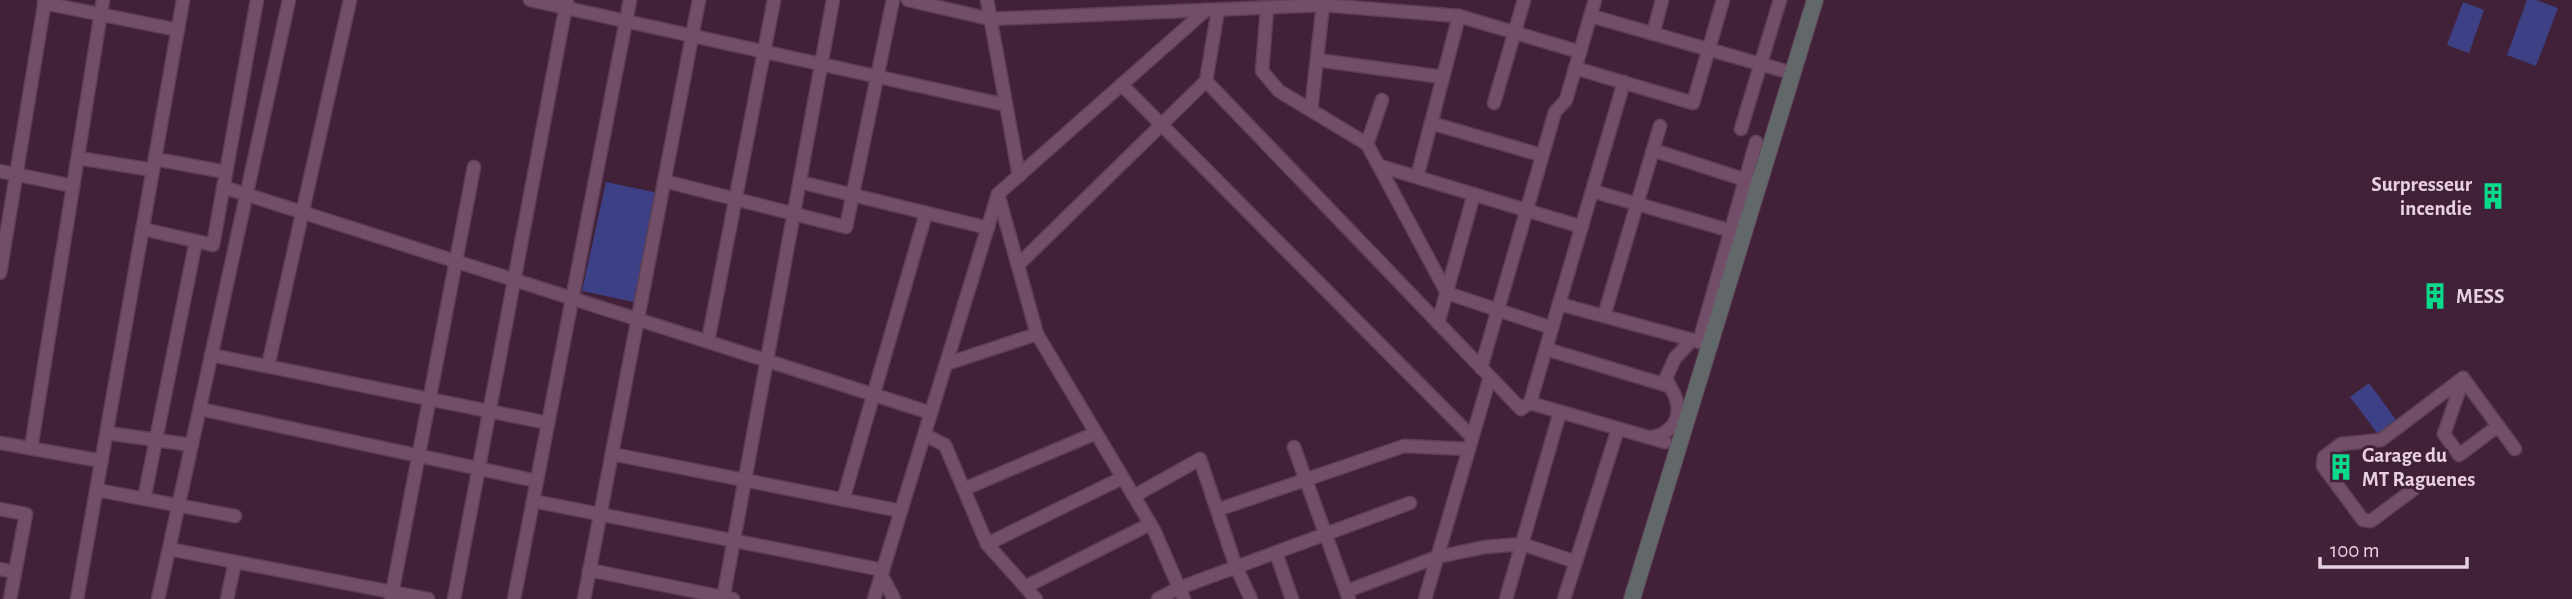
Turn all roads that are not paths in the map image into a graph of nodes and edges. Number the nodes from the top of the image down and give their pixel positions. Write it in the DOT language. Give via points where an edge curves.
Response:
graph roads {
  1 [pos="103,0"];
  2 [pos="183,0"];
  3 [pos="257,0"];
  4 [pos="289,0"];
  5 [pos="350,0"];
  6 [pos="530,0"];
  7 [pos="630,0"];
  8 [pos="699,0"];
  9 [pos="774,0"];
  10 [pos="833,0"];
  11 [pos="893,0"];
  12 [pos="908,0"];
  13 [pos="987,0"];
  14 [pos="1524,0"];
  15 [pos="1595,0"];
  16 [pos="1662,0"];
  17 [pos="1723,0"];
  18 [pos="1780,0"];
  19 [pos="1815,0"];
  20 [pos="44,1"];
  21 [pos="567,4"];
  22 [pos="1323,5"];
  23 [pos="1267,8"];
  24 [pos="1212,10"];
  25 [pos="101,14"];
  26 [pos="1460,16"];
  27 [pos="1591,16"];
  28 [pos="990,19"];
  29 [pos="626,21"];
  30 [pos="178,30"];
  31 [pos="1515,32"];
  32 [pos="1653,34"];
  33 [pos="692,36"];
  34 [pos="1709,50"];
  35 [pos="764,52"];
  36 [pos="1580,52"];
  37 [pos="1317,60"];
  38 [pos="1760,64"];
  39 [pos="821,65"];
  40 [pos="1575,68"];
  41 [pos="1792,73"];
  42 [pos="877,77"];
  43 [pos="1443,77"];
  44 [pos="1206,81"];
  45 [pos="1624,82"];
  46 [pos="1122,85"];
  47 [pos="1382,100"];
  48 [pos="1494,103"];
  49 [pos="1006,105"];
  50 [pos="1311,110"];
  51 [pos="1431,123"];
  52 [pos="1162,125"];
  53 [pos="1660,126"];
  54 [pos="1741,129"];
  55 [pos="1756,142"];
  56 [pos="1367,144"];
  57 [pos="1653,150"];
  58 [pos="1541,155"];
  59 [pos="78,158"];
  60 [pos="154,165"];
  61 [pos="1380,166"];
  62 [pos="474,167"];
  63 [pos="0,171"];
  64 [pos="226,172"];
  65 [pos="16,174"];
  66 [pos="1019,176"];
  67 [pos="1417,177"];
  68 [pos="664,181"];
  69 [pos="800,182"];
  70 [pos="1752,182"];
  71 [pos="73,186"];
  72 [pos="223,187"];
  73 [pos="1592,191"];
  74 [pos="998,194"];
  75 [pos="1474,194"];
  76 [pos="246,195"];
  77 [pos="853,195"];
  78 [pos="736,199"];
  79 [pos="1637,204"];
  80 [pos="1527,210"];
  81 [pos="302,212"];
  82 [pos="926,213"];
  83 [pos="794,214"];
  84 [pos="1582,227"];
  85 [pos="988,228"];
  86 [pos="143,229"];
  87 [pos="1731,231"];
  88 [pos="197,241"];
  89 [pos="456,261"];
  90 [pos="1018,265"];
  91 [pos="0,273"];
  92 [pos="514,279"];
  93 [pos="1447,293"];
  94 [pos="572,298"];
  95 [pos="1559,304"];
  96 [pos="1496,309"];
  97 [pos="1604,316"];
  98 [pos="638,319"];
  99 [pos="1438,323"];
  100 [pos="1552,328"];
  101 [pos="1037,334"];
  102 [pos="708,341"];
  103 [pos="1700,342"];
  104 [pos="1546,349"];
  105 [pos="211,355"];
  106 [pos="767,360"];
  107 [pos="947,363"];
  108 [pos="268,366"];
  109 [pos="1485,372"];
  110 [pos="2463,378"];
  111 [pos="1669,386"];
  112 [pos="873,394"];
  113 [pos="429,399"];
  114 [pos="1530,403"];
  115 [pos="200,409"];
  116 [pos="489,411"];
  117 [pos="1560,412"];
  118 [pos="931,413"];
  119 [pos="548,423"];
  120 [pos="2498,426"];
  121 [pos="1618,429"];
  122 [pos="107,433"];
  123 [pos="1096,433"];
  124 [pos="925,435"];
  125 [pos="1649,437"];
  126 [pos="156,440"];
  127 [pos="1665,442"];
  128 [pos="0,443"];
  129 [pos="1470,443"];
  130 [pos="192,444"];
  131 [pos="1294,447"];
  132 [pos="31,448"];
  133 [pos="2515,449"];
  134 [pos="612,454"];
  135 [pos="419,455"];
  136 [pos="102,461"];
  137 [pos="478,468"];
  138 [pos="1122,478"];
  139 [pos="1306,480"];
  140 [pos="537,481"];
  141 [pos="745,481"];
  142 [pos="964,489"];
  143 [pos="2414,489"];
  144 [pos="97,490"];
  145 [pos="1134,496"];
  146 [pos="144,499"];
  147 [pos="843,500"];
  148 [pos="533,501"];
  149 [pos="1410,503"];
  150 [pos="178,505"];
  151 [pos="0,509"];
  152 [pos="1217,510"];
  153 [pos="901,512"];
  154 [pos="600,514"];
  155 [pos="235,516"];
  156 [pos="1150,524"];
  157 [pos="1326,534"];
  158 [pos="734,541"];
  159 [pos="987,544"];
  160 [pos="1522,544"];
  161 [pos="169,549"];
  162 [pos="1276,552"];
  163 [pos="1437,557"];
  164 [pos="234,562"];
  165 [pos="1576,562"];
  166 [pos="1236,567"];
  167 [pos="0,569"];
  168 [pos="589,570"];
  169 [pos="15,572"];
  170 [pos="882,573"];
  171 [pos="1027,586"];
  172 [pos="1181,593"];
  173 [pos="1348,595"];
  174 [pos="392,596"];
  175 [pos="726,598"];
  176 [pos="10,599"];
  177 [pos="77,599"];
  178 [pos="158,599"];
  179 [pos="227,599"];
  180 [pos="428,599"];
  181 [pos="454,599"];
  182 [pos="514,599"];
  183 [pos="584,599"];
  184 [pos="874,599"];
  185 [pos="894,599"];
  186 [pos="1036,599"];
  187 [pos="1157,599"];
  188 [pos="1251,599"];
  189 [pos="1292,599"];
  190 [pos="1425,599"];
  191 [pos="1506,599"];
  192 [pos="1564,599"];
  193 [pos="1632,599"];
  1 -- 25 [label="street"];
  2 -- 30 [label="street"];
  3 -- 64 [label="street"];
  4 -- 76 [label="street"];
  5 -- 81 [label="street"];
  6 -- 21 [label="street"];
  7 -- 29 [label="street"];
  8 -- 33 [label="street"];
  9 -- 35 [label="street"];
  10 -- 39 [label="street"];
  11 -- 42 [label="street"];
  12 -- 28 [label="street"];
  13 -- 28 [label="street"];
  14 -- 31 [label="street"];
  15 -- 27 [label="street"];
  16 -- 32 [label="street"];
  17 -- 34 [label="street"];
  18 -- 38 [label="street"];
  19 -- 41 [label="street"];
  20 -- 25 [label="street"];
  20 -- 65 [label="street"];
  21 -- 29 [label="street"];
  21 -- 92 [label="street"];
  22 -- 23 [label="street"];
  22 -- 26 [label="street"];
  22 -- 37 [label="street"];
  23 -- 24 [label="street"];
  23 -- 50 [label="street" via="1262,71 1279,91"];
  24 -- 28 [label="street"];
  24 -- 44 [label="street"];
  24 -- 46 [label="street"];
  25 -- 30 [label="street"];
  25 -- 59 [label="street"];
  26 -- 31 [label="street"];
  26 -- 43 [label="street"];
  27 -- 32 [label="street"];
  27 -- 36 [label="street"];
  28 -- 49 [label="street"];
  29 -- 33 [label="street"];
  29 -- 94 [label="street"];
  30 -- 60 [label="street"];
  31 -- 36 [label="street"];
  31 -- 48 [label="street"];
  32 -- 34 [label="street"];
  33 -- 35 [label="street"];
  33 -- 68 [label="street"];
  34 -- 38 [label="street"];
  34 -- 45 [label="street" via="1693,103"];
  35 -- 39 [label="street"];
  35 -- 78 [label="street"];
  36 -- 40 [label="street"];
  37 -- 43 [label="street"];
  37 -- 50 [label="street"];
  38 -- 41 [label="street"];
  38 -- 54 [label="street"];
  39 -- 42 [label="street"];
  39 -- 69 [label="street"];
  40 -- 45 [label="street"];
  40 -- 58 [label="street"];
  41 -- 70 [label="street"];
  42 -- 49 [label="street"];
  42 -- 77 [label="street"];
  43 -- 51 [label="street"];
  44 -- 52 [label="street"];
  44 -- 99 [label="street"];
  45 -- 73 [label="street"];
  46 -- 52 [label="street"];
  46 -- 66 [label="street"];
  47 -- 56 [label="street"];
  49 -- 66 [label="street"];
  50 -- 56 [label="street"];
  51 -- 58 [label="street"];
  51 -- 67 [label="street"];
  52 -- 90 [label="street"];
  52 -- 129 [label="street"];
  53 -- 57 [label="street"];
  55 -- 70 [label="street"];
  56 -- 61 [label="street"];
  57 -- 70 [label="street"];
  57 -- 79 [label="street"];
  58 -- 80 [label="street"];
  59 -- 60 [label="street"];
  59 -- 71 [label="street"];
  60 -- 64 [label="street"];
  60 -- 86 [label="street"];
  61 -- 67 [label="street"];
  61 -- 93 [label="street"];
  62 -- 89 [label="street"];
  63 -- 65 [label="street"];
  64 -- 72 [label="street"];
  65 -- 71 [label="street"];
  65 -- 91 [label="street"];
  66 -- 74 [label="street"];
  67 -- 75 [label="street"];
  68 -- 78 [label="street"];
  68 -- 98 [label="street"];
  69 -- 77 [label="street"];
  69 -- 83 [label="street"];
  70 -- 87 [label="street"];
  70 -- 103 [label="street"];
  71 -- 132 [label="street"];
  72 -- 76 [label="street"];
  72 -- 88 [label="street" via="213,245"];
  73 -- 79 [label="street"];
  73 -- 84 [label="street"];
  74 -- 85 [label="street"];
  74 -- 90 [label="street"];
  75 -- 80 [label="street"];
  75 -- 93 [label="street"];
  76 -- 81 [label="street"];
  76 -- 105 [label="street"];
  77 -- 82 [label="street"];
  77 -- 83 [label="street" via="846,227"];
  78 -- 83 [label="street"];
  78 -- 102 [label="street"];
  79 -- 87 [label="street"];
  79 -- 97 [label="street"];
  80 -- 84 [label="street"];
  80 -- 96 [label="street"];
  81 -- 89 [label="street"];
  81 -- 108 [label="street"];
  82 -- 85 [label="street"];
  82 -- 112 [label="street"];
  83 -- 106 [label="street"];
  84 -- 95 [label="street"];
  85 -- 107 [label="street"];
  86 -- 88 [label="street"];
  86 -- 122 [label="street"];
  87 -- 103 [label="street"];
  88 -- 126 [label="street"];
  89 -- 92 [label="street"];
  89 -- 113 [label="street"];
  90 -- 101 [label="street"];
  92 -- 94 [label="street"];
  92 -- 116 [label="street"];
  93 -- 96 [label="street"];
  93 -- 99 [label="street"];
  94 -- 98 [label="street"];
  94 -- 119 [label="street"];
  95 -- 97 [label="street"];
  95 -- 100 [label="street"];
  96 -- 100 [label="street"];
  96 -- 109 [label="street"];
  97 -- 103 [label="street"];
  98 -- 102 [label="street"];
  98 -- 134 [label="street"];
  99 -- 109 [label="street"];
  100 -- 104 [label="street"];
  101 -- 107 [label="street"];
  101 -- 123 [label="street"];
  102 -- 106 [label="street"];
  103 -- 111 [label="street" via="1675,358 1666,378"];
  103 -- 193 [label="street"];
  104 -- 111 [label="street"];
  104 -- 114 [label="street"];
  105 -- 108 [label="street"];
  105 -- 115 [label="street"];
  106 -- 112 [label="street"];
  106 -- 141 [label="street"];
  107 -- 118 [label="street"];
  108 -- 113 [label="street"];
  109 -- 114 [label="street" via="1521,409"];
  109 -- 129 [label="street"];
  110 -- 120 [label="street"];
  110 -- 120 [label="street" via="2444,434 2459,455"];
  110 -- 143 [label="street" via="2381,440 2341,444 2324,457 2323,466 2363,520 2371,521"];
  111 -- 125 [label="street" via="1678,404 1672,428 1664,435"];
  112 -- 118 [label="street"];
  112 -- 147 [label="street"];
  113 -- 116 [label="street"];
  113 -- 135 [label="street"];
  114 -- 117 [label="street"];
  115 -- 130 [label="street"];
  115 -- 135 [label="street"];
  116 -- 119 [label="street"];
  116 -- 137 [label="street"];
  117 -- 121 [label="street"];
  117 -- 160 [label="street"];
  118 -- 124 [label="street"];
  119 -- 140 [label="street"];
  120 -- 133 [label="street"];
  121 -- 125 [label="street"];
  121 -- 165 [label="street"];
  122 -- 126 [label="street"];
  122 -- 136 [label="street"];
  123 -- 138 [label="street"];
  123 -- 142 [label="street"];
  124 -- 142 [label="street" via="945,445"];
  124 -- 153 [label="street"];
  125 -- 127 [label="street"];
  126 -- 130 [label="street"];
  126 -- 146 [label="street"];
  128 -- 132 [label="street"];
  129 -- 139 [label="street" via="1404,446"];
  129 -- 163 [label="street"];
  130 -- 150 [label="street"];
  131 -- 139 [label="street"];
  132 -- 136 [label="street"];
  134 -- 141 [label="street"];
  134 -- 154 [label="street"];
  135 -- 137 [label="street"];
  135 -- 174 [label="street"];
  136 -- 144 [label="street"];
  137 -- 140 [label="street"];
  137 -- 181 [label="street"];
  138 -- 145 [label="street"];
  138 -- 159 [label="street"];
  139 -- 152 [label="street"];
  139 -- 157 [label="street"];
  140 -- 148 [label="street"];
  141 -- 147 [label="street"];
  141 -- 158 [label="street"];
  142 -- 159 [label="street"];
  144 -- 146 [label="street"];
  144 -- 177 [label="street"];
  145 -- 152 [label="street" via="1200,459"];
  145 -- 156 [label="street"];
  146 -- 150 [label="street"];
  147 -- 153 [label="street"];
  148 -- 154 [label="street"];
  148 -- 182 [label="street"];
  149 -- 157 [label="street"];
  150 -- 155 [label="street"];
  150 -- 161 [label="street"];
  151 -- 169 [label="street" via="26,514"];
  152 -- 166 [label="street"];
  153 -- 170 [label="street"];
  154 -- 158 [label="street"];
  154 -- 168 [label="street"];
  156 -- 171 [label="street"];
  156 -- 172 [label="street"];
  157 -- 162 [label="street"];
  157 -- 173 [label="street"];
  158 -- 170 [label="street"];
  158 -- 175 [label="street"];
  159 -- 171 [label="street"];
  160 -- 163 [label="street"];
  160 -- 165 [label="street"];
  160 -- 191 [label="street"];
  161 -- 164 [label="street"];
  161 -- 178 [label="street"];
  162 -- 166 [label="street"];
  162 -- 189 [label="street"];
  163 -- 173 [label="street"];
  163 -- 190 [label="street"];
  164 -- 174 [label="street"];
  164 -- 179 [label="street"];
  165 -- 192 [label="street"];
  166 -- 172 [label="street"];
  166 -- 188 [label="street"];
  167 -- 169 [label="street"];
  168 -- 175 [label="street"];
  168 -- 183 [label="street"];
  169 -- 176 [label="street"];
  170 -- 184 [label="street"];
  170 -- 185 [label="street"];
  171 -- 186 [label="street"];
  172 -- 187 [label="street"];
  174 -- 180 [label="street"];
}
